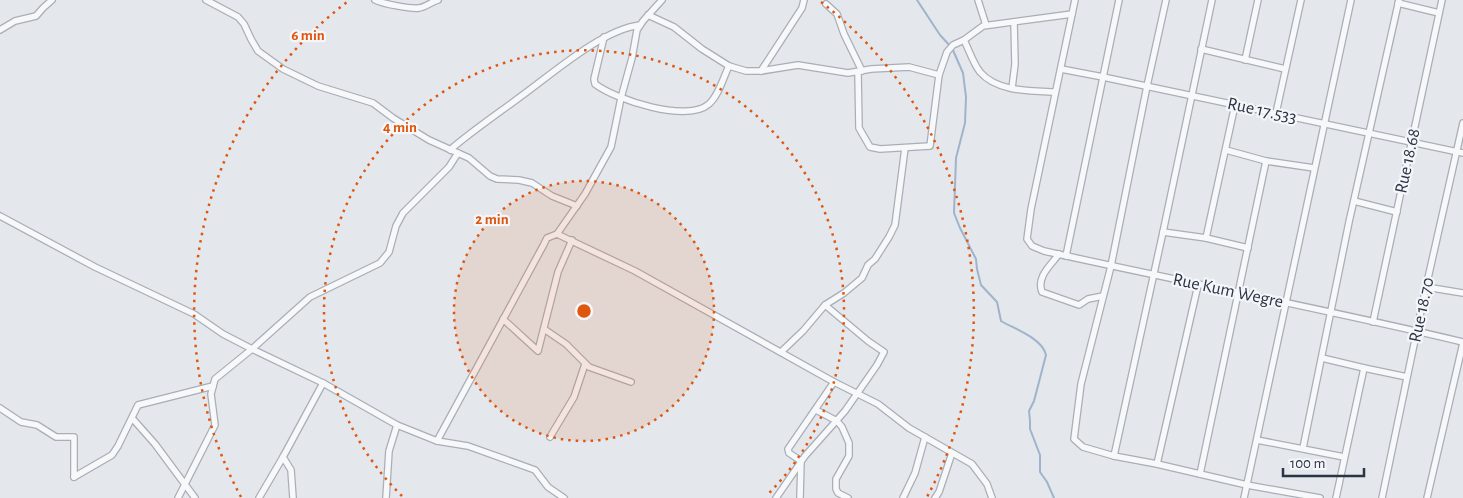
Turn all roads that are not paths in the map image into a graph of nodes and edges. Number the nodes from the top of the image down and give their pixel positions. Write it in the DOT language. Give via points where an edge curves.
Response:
graph roads {
  1 [pos="52,0"];
  2 [pos="206,0"];
  3 [pos="376,0"];
  4 [pos="438,0"];
  5 [pos="662,0"];
  6 [pos="804,0"];
  7 [pos="978,0"];
  8 [pos="1076,0"];
  9 [pos="1119,0"];
  10 [pos="1166,0"];
  11 [pos="1212,0"];
  12 [pos="1258,0"];
  13 [pos="1300,0"];
  14 [pos="1351,0"];
  15 [pos="1442,0"];
  16 [pos="1398,2"];
  17 [pos="826,4"];
  18 [pos="1440,13"];
  19 [pos="1072,14"];
  20 [pos="648,15"];
  21 [pos="1014,22"];
  22 [pos="640,25"];
  23 [pos="986,25"];
  24 [pos="0,30"];
  25 [pos="604,37"];
  26 [pos="964,40"];
  27 [pos="1201,49"];
  28 [pos="1245,60"];
  29 [pos="728,66"];
  30 [pos="1286,69"];
  31 [pos="1061,70"];
  32 [pos="761,71"];
  33 [pos="860,72"];
  34 [pos="940,75"];
  35 [pos="1103,77"];
  36 [pos="1146,86"];
  37 [pos="1012,88"];
  38 [pos="1055,92"];
  39 [pos="1191,95"];
  40 [pos="621,98"];
  41 [pos="1235,105"];
  42 [pos="1276,113"];
  43 [pos="1463,123"];
  44 [pos="1324,124"];
  45 [pos="1369,133"];
  46 [pos="1413,142"];
  47 [pos="905,148"];
  48 [pos="450,150"];
  49 [pos="1226,150"];
  50 [pos="1456,152"];
  51 [pos="1463,153"];
  52 [pos="458,154"];
  53 [pos="1266,160"];
  54 [pos="1314,168"];
  55 [pos="1354,201"];
  56 [pos="577,206"];
  57 [pos="1397,212"];
  58 [pos="1,218"];
  59 [pos="1163,232"];
  60 [pos="557,234"];
  61 [pos="1206,238"];
  62 [pos="572,240"];
  63 [pos="1248,248"];
  64 [pos="1059,254"];
  65 [pos="1066,256"];
  66 [pos="1111,266"];
  67 [pos="1153,275"];
  68 [pos="1198,284"];
  69 [pos="1426,287"];
  70 [pos="1238,291"];
  71 [pos="1463,293"];
  72 [pos="1103,296"];
  73 [pos="1286,303"];
  74 [pos="825,305"];
  75 [pos="1330,313"];
  76 [pos="502,319"];
  77 [pos="1373,322"];
  78 [pos="544,329"];
  79 [pos="1418,331"];
  80 [pos="1463,342"];
  81 [pos="252,350"];
  82 [pos="781,352"];
  83 [pos="1322,358"];
  84 [pos="586,364"];
  85 [pos="1364,368"];
  86 [pos="1407,377"];
  87 [pos="323,382"];
  88 [pos="631,382"];
  89 [pos="834,382"];
  90 [pos="213,386"];
  91 [pos="856,393"];
  92 [pos="0,408"];
  93 [pos="816,410"];
  94 [pos="132,418"];
  95 [pos="837,421"];
  96 [pos="397,425"];
  97 [pos="550,437"];
  98 [pos="925,437"];
  99 [pos="1257,440"];
  100 [pos="437,441"];
  101 [pos="1302,448"];
  102 [pos="952,453"];
  103 [pos="1114,456"];
  104 [pos="1344,456"];
  105 [pos="283,457"];
  106 [pos="801,461"];
  107 [pos="1157,464"];
  108 [pos="1200,474"];
  109 [pos="185,484"];
  110 [pos="1247,485"];
  111 [pos="178,498"];
  112 [pos="195,498"];
  113 [pos="259,498"];
  114 [pos="293,498"];
  115 [pos="386,498"];
  116 [pos="564,498"];
  117 [pos="776,498"];
  118 [pos="800,498"];
  119 [pos="848,498"];
  120 [pos="903,498"];
  121 [pos="935,498"];
  122 [pos="992,498"];
  123 [pos="1244,498"];
  124 [pos="1320,498"];
  125 [pos="1336,498"];
  126 [pos="1382,498"];
  127 [pos="1427,498"];
  1 -- 24 [label="street" via="36,16 15,21"];
  2 -- 48 [label="street" via="238,17 258,50 283,69 318,86 373,103 410,129"];
  3 -- 4 [label="street" via="413,8"];
  5 -- 20 [label="street"];
  6 -- 32 [label="street"];
  7 -- 23 [label="street"];
  8 -- 19 [label="street"];
  9 -- 35 [label="street"];
  10 -- 36 [label="street"];
  11 -- 27 [label="street"];
  12 -- 28 [label="street"];
  13 -- 30 [label="street"];
  14 -- 44 [label="street"];
  15 -- 18 [label="street, Rue 18.68"];
  16 -- 18 [label="street"];
  16 -- 45 [label="street"];
  17 -- 33 [label="street" via="837,14"];
  18 -- 46 [label="street, Rue 18.68"];
  19 -- 21 [label="street"];
  19 -- 31 [label="street"];
  20 -- 22 [label="street"];
  20 -- 29 [label="street" via="674,27"];
  21 -- 23 [label="street"];
  21 -- 37 [label="street"];
  22 -- 25 [label="street"];
  22 -- 40 [label="street"];
  23 -- 26 [label="street"];
  25 -- 40 [label="street" via="594,82"];
  25 -- 48 [label="street" via="501,109"];
  26 -- 34 [label="street" via="946,52"];
  26 -- 37 [label="street" via="980,72 992,81"];
  27 -- 28 [label="street"];
  27 -- 39 [label="street"];
  28 -- 30 [label="street"];
  29 -- 32 [label="street"];
  29 -- 40 [label="street" via="712,100 703,108 680,111 654,108"];
  30 -- 42 [label="street"];
  31 -- 35 [label="street, Rue 17.533"];
  31 -- 38 [label="street"];
  32 -- 33 [label="street" via="798,65"];
  33 -- 34 [label="street" via="910,66"];
  33 -- 47 [label="street" via="859,128 867,144 874,148"];
  34 -- 47 [label="street" via="930,146"];
  35 -- 36 [label="street, Rue 17.533"];
  35 -- 65 [label="street"];
  36 -- 39 [label="street, Rue 17.533"];
  36 -- 66 [label="street"];
  37 -- 38 [label="street"];
  38 -- 64 [label="street, Rue Kum Wegre" via="1028,233 1029,243 1037,249"];
  39 -- 41 [label="street, Rue 17.533"];
  39 -- 59 [label="street"];
  40 -- 56 [label="street" via="611,147"];
  41 -- 42 [label="street, Rue 17.533"];
  41 -- 49 [label="street"];
  42 -- 44 [label="street, Rue 17.533"];
  43 -- 50 [label="street, Rue 18.70"];
  44 -- 45 [label="street, Rue 17.533"];
  44 -- 54 [label="street"];
  45 -- 46 [label="street, Rue 17.533"];
  45 -- 55 [label="street"];
  46 -- 50 [label="street, Rue 17.533"];
  46 -- 57 [label="street, Rue 18.68"];
  47 -- 74 [label="street" via="898,210 892,231 862,278"];
  48 -- 52 [label="street"];
  49 -- 53 [label="street"];
  49 -- 61 [label="street"];
  50 -- 51 [label="street, Rue 17.533"];
  50 -- 69 [label="street, Rue 18.70"];
  52 -- 56 [label="street" via="490,176 532,183"];
  52 -- 81 [label="street" via="403,213 389,252 380,263 310,297"];
  53 -- 54 [label="street"];
  53 -- 63 [label="street"];
  54 -- 73 [label="street"];
  55 -- 57 [label="street"];
  55 -- 75 [label="street"];
  56 -- 60 [label="street"];
  57 -- 77 [label="street, Rue 18.68"];
  58 -- 81 [label="street" via="194,314"];
  59 -- 61 [label="street"];
  59 -- 67 [label="street"];
  60 -- 62 [label="street"];
  60 -- 76 [label="street" via="547,238"];
  61 -- 63 [label="street"];
  62 -- 78 [label="street" via="562,259"];
  62 -- 82 [label="street"];
  63 -- 70 [label="street"];
  64 -- 65 [label="street, Rue Kum Wegre"];
  64 -- 72 [label="street" via="1043,275 1040,282 1042,292 1079,305"];
  65 -- 66 [label="street, Rue Kum Wegre"];
  66 -- 67 [label="street, Rue Kum Wegre"];
  66 -- 72 [label="street"];
  67 -- 68 [label="street, Rue Kum Wegre"];
  67 -- 103 [label="street"];
  68 -- 70 [label="street, Rue Kum Wegre"];
  68 -- 107 [label="street"];
  69 -- 71 [label="street"];
  69 -- 79 [label="street, Rue 18.70"];
  70 -- 73 [label="street, Rue Kum Wegre"];
  70 -- 108 [label="street"];
  72 -- 103 [label="street" via="1081,384 1074,439 1083,447"];
  73 -- 75 [label="street, Rue Kum Wegre"];
  73 -- 99 [label="street"];
  74 -- 82 [label="street"];
  74 -- 91 [label="street" via="884,352"];
  75 -- 77 [label="street, Rue Kum Wegre"];
  75 -- 83 [label="street"];
  76 -- 78 [label="street" via="538,351"];
  76 -- 100 [label="street"];
  77 -- 79 [label="street, Rue Kum Wegre"];
  78 -- 84 [label="street" via="566,344"];
  79 -- 80 [label="street, Rue Kum Wegre"];
  79 -- 86 [label="street, Rue 18.70"];
  80 -- 127 [label="street"];
  81 -- 87 [label="street"];
  81 -- 90 [label="street" via="217,377"];
  82 -- 89 [label="street"];
  83 -- 85 [label="street"];
  83 -- 101 [label="street"];
  84 -- 88 [label="street"];
  84 -- 97 [label="street" via="574,397"];
  85 -- 86 [label="street"];
  85 -- 104 [label="street"];
  86 -- 126 [label="street, Rue 18.70"];
  87 -- 96 [label="street"];
  87 -- 105 [label="street"];
  89 -- 91 [label="street"];
  89 -- 93 [label="street"];
  90 -- 94 [label="street" via="138,405"];
  90 -- 109 [label="street" via="215,425"];
  91 -- 95 [label="street"];
  91 -- 98 [label="street" via="878,404"];
  92 -- 94 [label="street" via="21,422 37,425 56,437 74,437 74,477 112,454"];
  93 -- 95 [label="street"];
  93 -- 106 [label="street" via="788,450"];
  94 -- 109 [label="street"];
  95 -- 106 [label="street"];
  95 -- 119 [label="street" via="846,433 850,450 838,475 836,489"];
  96 -- 100 [label="street"];
  96 -- 115 [label="street" via="389,451"];
  98 -- 102 [label="street"];
  98 -- 120 [label="street" via="915,473"];
  99 -- 101 [label="street"];
  99 -- 110 [label="street"];
  100 -- 116 [label="street" via="468,446 535,470 548,487"];
  101 -- 104 [label="street"];
  102 -- 121 [label="street"];
  102 -- 122 [label="street" via="978,471"];
  103 -- 107 [label="street"];
  104 -- 125 [label="street"];
  105 -- 113 [label="street"];
  105 -- 114 [label="street" via="291,470"];
  106 -- 117 [label="street"];
  106 -- 118 [label="street"];
  107 -- 108 [label="street"];
  108 -- 110 [label="street"];
  109 -- 111 [label="street"];
  109 -- 112 [label="street"];
  110 -- 123 [label="street"];
  110 -- 124 [label="street"];
}
